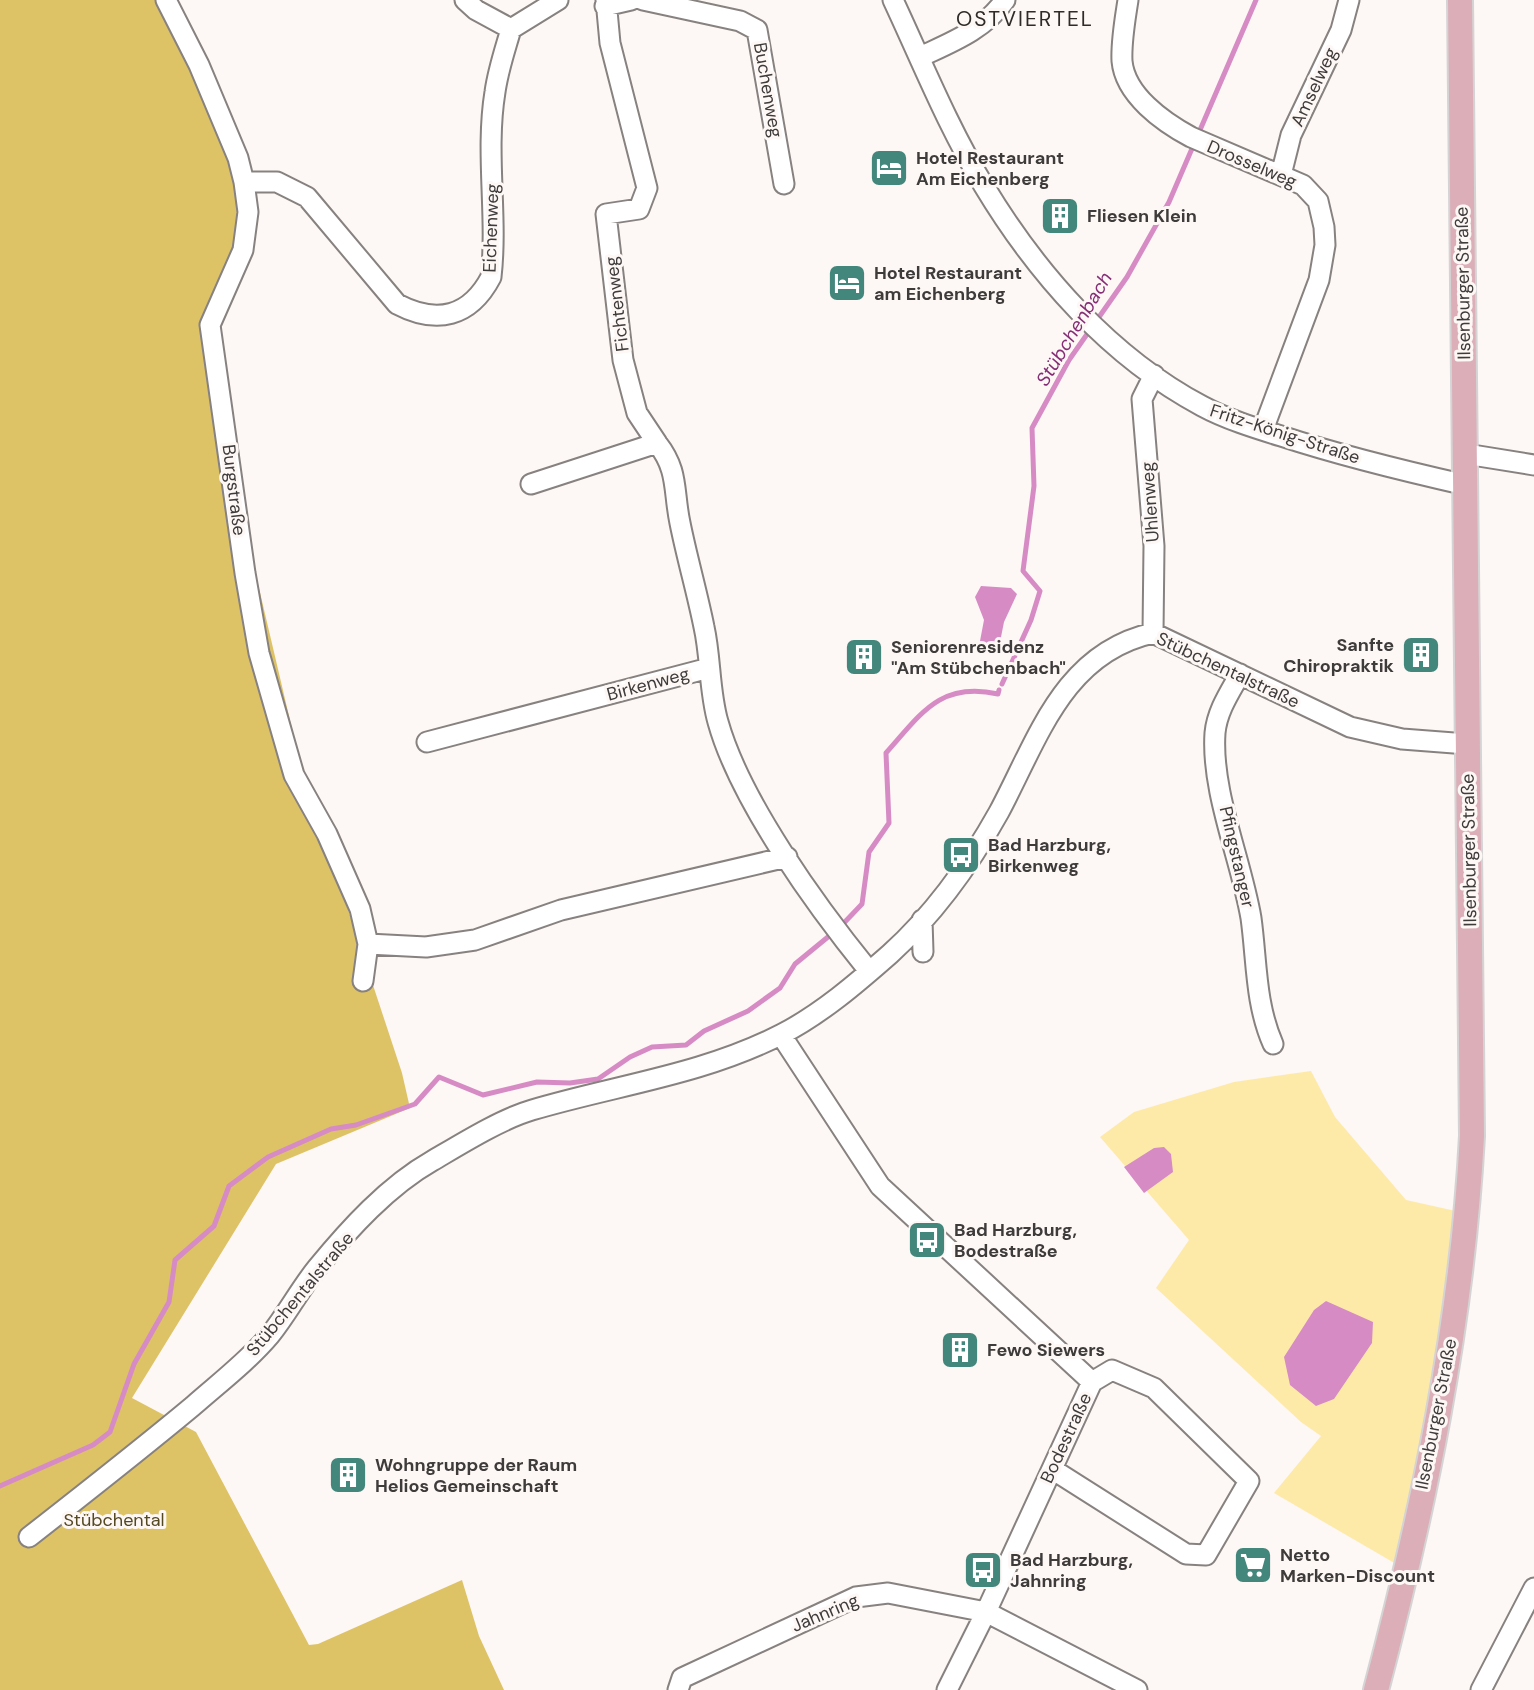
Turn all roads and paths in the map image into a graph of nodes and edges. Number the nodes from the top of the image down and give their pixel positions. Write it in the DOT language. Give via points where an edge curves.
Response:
graph roads {
  1 [pos="166,0"];
  2 [pos="465,0"];
  3 [pos="558,0"];
  4 [pos="631,0"];
  5 [pos="643,0"];
  6 [pos="893,0"];
  7 [pos="1005,0"];
  8 [pos="1128,0"];
  9 [pos="1349,0"];
  10 [pos="1460,0"];
  11 [pos="605,3"];
  12 [pos="511,29"];
  13 [pos="920,57"];
  14 [pos="1281,175"];
  15 [pos="244,182"];
  16 [pos="784,184"];
  17 [pos="1154,375"];
  18 [pos="1263,430"];
  19 [pos="657,443"];
  20 [pos="1466,454"];
  21 [pos="1534,466"];
  22 [pos="531,484"];
  23 [pos="1466,485"];
  24 [pos="1153,633"];
  25 [pos="709,668"];
  26 [pos="1240,674"];
  27 [pos="427,741"];
  28 [pos="1467,744"];
  29 [pos="787,857"];
  30 [pos="922,920"];
  31 [pos="368,944"];
  32 [pos="923,952"];
  33 [pos="869,971"];
  34 [pos="363,981"];
  35 [pos="781,1035"];
  36 [pos="1273,1044"];
  37 [pos="1092,1382"];
  38 [pos="1052,1469"];
  39 [pos="29,1537"];
  40 [pos="1534,1588"];
  41 [pos="986,1612"];
  42 [pos="678,1690"];
  43 [pos="947,1690"];
  44 [pos="1137,1690"];
  45 [pos="1376,1690"];
  46 [pos="1480,1690"];
  1 -- 15 [label="street, Burgstraße" via="239,158"];
  2 -- 12 [label="street"];
  3 -- 12 [label="street"];
  4 -- 11 [label="street"];
  5 -- 16 [label="street, Buchenweg" via="740,21 757,30"];
  6 -- 13 [label="street, Fritz-König-Straße"];
  7 -- 13 [label="street" via="976,29"];
  8 -- 14 [label="street, Drosselweg" via="1122,64 1134,90 1173,127"];
  9 -- 14 [label="street, Amselweg" via="1341,30 1291,135"];
  10 -- 20 [label="main road, Ilsenburger Straße"];
  11 -- 19 [label="street, Fichtenweg" via="610,43 647,188 639,209 606,214 623,359 637,413"];
  12 -- 15 [label="street, Eichenweg" via="495,93 491,277 470,306 434,316 397,304 307,197 277,181"];
  13 -- 17 [label="street, Fritz-König-Straße" via="984,187 1027,248 1093,326"];
  14 -- 18 [label="street, Drosselweg" via="1303,185 1318,201 1325,245 1319,280"];
  15 -- 31 [label="street, Burgstraße" via="248,212 243,250 210,325 245,573 259,653 293,775 327,834 360,909"];
  17 -- 18 [label="street, Fritz-König-Straße" via="1203,407"];
  17 -- 24 [label="street, Uhlenweg" via="1142,399 1154,546"];
  18 -- 23 [label="street, Fritz-König-Straße" via="1327,451"];
  19 -- 22 [label="street"];
  19 -- 25 [label="street, Fichtenweg" via="672,462"];
  20 -- 21 [label="street"];
  20 -- 23 [label="main road, Ilsenburger Straße"];
  23 -- 28 [label="main road, Ilsenburger Straße"];
  24 -- 26 [label="street, Stübchentalstraße"];
  24 -- 30 [label="street, Stübchentalstraße" via="1107,649 1076,677 1048,715 998,813 951,887"];
  25 -- 27 [label="street, Birkenweg"];
  25 -- 29 [label="street, Birkenweg" via="728,752"];
  26 -- 28 [label="street, Stübchentalstraße" via="1350,727 1402,739"];
  26 -- 36 [label="street, Pfingstanger" via="1221,708 1215,732 1216,761 1251,917 1261,1017"];
  28 -- 45 [label="main road, Ilsenburger Straße" via="1472,1122 1468,1215 1458,1304 1438,1408"];
  29 -- 31 [label="street" via="561,910 475,940 426,947"];
  29 -- 33 [label="street, Birkenweg"];
  30 -- 32 [label="street"];
  30 -- 33 [label="street, Stübchentalstraße"];
  31 -- 34 [label="street, Burgstraße"];
  33 -- 35 [label="street, Stübchentalstraße"];
  35 -- 37 [label="street, Bodestraße" via="880,1186"];
  35 -- 39 [label="street, Stübchentalstraße" via="672,1077 528,1111 429,1163 390,1191 318,1267 271,1334 238,1367"];
  37 -- 38 [label="street, Bodestraße"];
  37 -- 38 [label="street" via="1112,1370 1154,1388 1249,1481 1206,1555 1186,1554"];
  38 -- 41 [label="street, Bodestraße"];
  40 -- 46 [label="street"];
  41 -- 42 [label="street, Jahnring" via="888,1593 856,1597 682,1678"];
  41 -- 43 [label="street"];
  41 -- 44 [label="street"];
}
